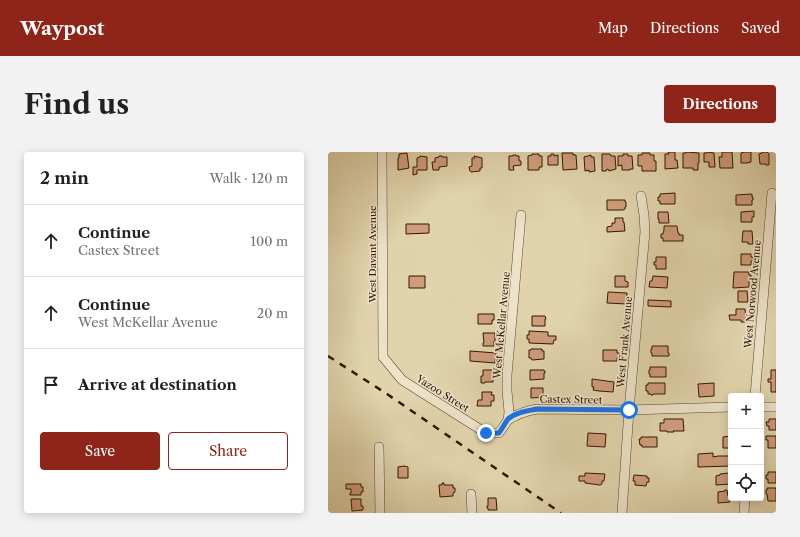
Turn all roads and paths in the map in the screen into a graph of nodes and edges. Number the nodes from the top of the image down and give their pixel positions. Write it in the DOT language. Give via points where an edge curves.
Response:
graph roads {
  1 [pos="382,152"];
  2 [pos="772,193"];
  3 [pos="641,196"];
  4 [pos="521,215"];
  5 [pos="384,357"];
  6 [pos="755,393"];
  7 [pos="764,407"];
  8 [pos="776,407"];
  9 [pos="728,408"];
  10 [pos="629,410"];
  11 [pos="508,420"];
  12 [pos="379,447"];
  13 [pos="471,494"];
  14 [pos="745,501"];
  15 [pos="380,513"];
  16 [pos="472,513"];
  17 [pos="622,513"];
  18 [pos="744,513"];
  1 -- 5 [label="street, West Davant Avenue"];
  2 -- 6 [label="street, West Norwood Avenue"];
  3 -- 10 [label="street, West Frank Avenue" via="645,232"];
  4 -- 11 [label="street, West McKellar Avenue" via="507,375"];
  5 -- 11 [label="street, Yazoo Street" via="402,380 486,433 499,433"];
  7 -- 8 [label="street"];
  9 -- 10 [label="street, Castex Street"];
  10 -- 11 [label="street, Castex Street" via="537,409 525,411"];
  10 -- 17 [label="street, West Frank Avenue"];
  12 -- 15 [label="street"];
  13 -- 16 [label="street"];
  14 -- 18 [label="street"];
}
